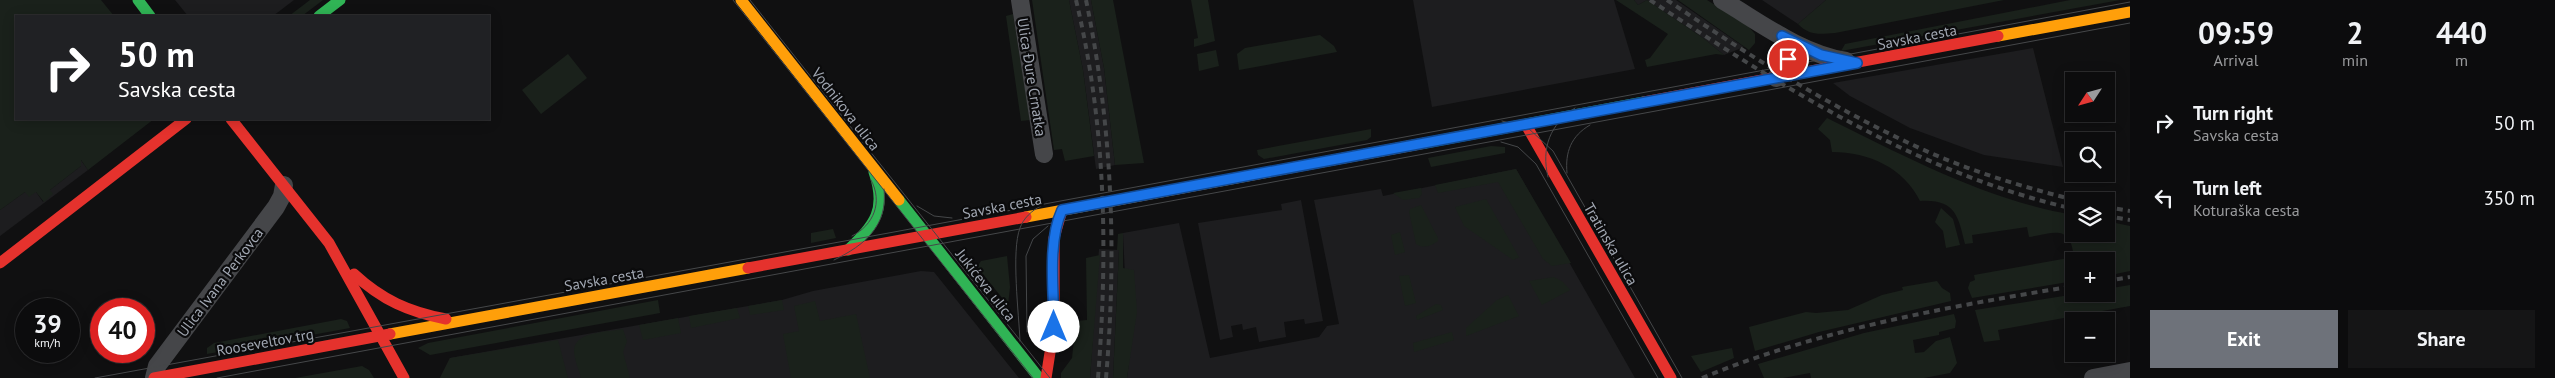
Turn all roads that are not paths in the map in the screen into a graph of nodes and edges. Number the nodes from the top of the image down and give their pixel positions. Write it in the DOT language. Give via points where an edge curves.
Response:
graph roads {
  1 [pos="138,0"];
  2 [pos="340,0"];
  3 [pos="741,0"];
  4 [pos="1020,0"];
  5 [pos="1722,0"];
  6 [pos="2130,12"];
  7 [pos="149,15"];
  8 [pos="320,15"];
  9 [pos="1782,36"];
  10 [pos="1857,63"];
  11 [pos="1776,78"];
  12 [pos="185,120"];
  13 [pos="232,120"];
  14 [pos="1526,125"];
  15 [pos="1044,154"];
  16 [pos="867,159"];
  17 [pos="284,185"];
  18 [pos="1062,210"];
  19 [pos="928,235"];
  20 [pos="848,250"];
  21 [pos="338,258"];
  22 [pos="0,263"];
  23 [pos="459,322"];
  24 [pos="381,336"];
  25 [pos="2130,371"];
  26 [pos="154,378"];
  27 [pos="404,378"];
  28 [pos="1039,378"];
  29 [pos="1046,378"];
  30 [pos="1671,378"];
  31 [pos="2093,378"];
  1 -- 7 [label="main road"];
  2 -- 8 [label="main road"];
  3 -- 16 [label="main road, Vodnikova ulica"];
  4 -- 15 [label="street, Ulica Đure Crnatka"];
  5 -- 9 [label="street"];
  6 -- 10 [label="main road, Savska cesta"];
  9 -- 10 [label="street" via="1821,55"];
  9 -- 11 [label="street" via="1789,53"];
  10 -- 11 [label="main road, Savska cesta"];
  11 -- 14 [label="main road, Savska cesta"];
  12 -- 22 [label="main road"];
  13 -- 17 [label="main road"];
  14 -- 18 [label="main road, Savska cesta"];
  14 -- 30 [label="main road, Tratinska ulica"];
  16 -- 19 [label="main road, Vodnikova ulica"];
  16 -- 20 [label="main road" via="879,184 881,205 875,222"];
  17 -- 21 [label="main road"];
  17 -- 26 [label="street, Ulica Ivana Perkovca" via="276,207 157,366"];
  18 -- 19 [label="main road, Savska cesta"];
  18 -- 29 [label="main road" via="1054,238 1054,327"];
  19 -- 20 [label="main road, Savska cesta"];
  19 -- 28 [label="main road, Jukićeva ulica"];
  20 -- 23 [label="main road, Savska cesta"];
  21 -- 23 [label="main road" via="386,302 412,312"];
  21 -- 24 [label="main road"];
  23 -- 24 [label="main road, Savska cesta"];
  24 -- 26 [label="main road, Rooseveltov trg"];
  24 -- 27 [label="main road"];
  25 -- 31 [label="street"];
}
